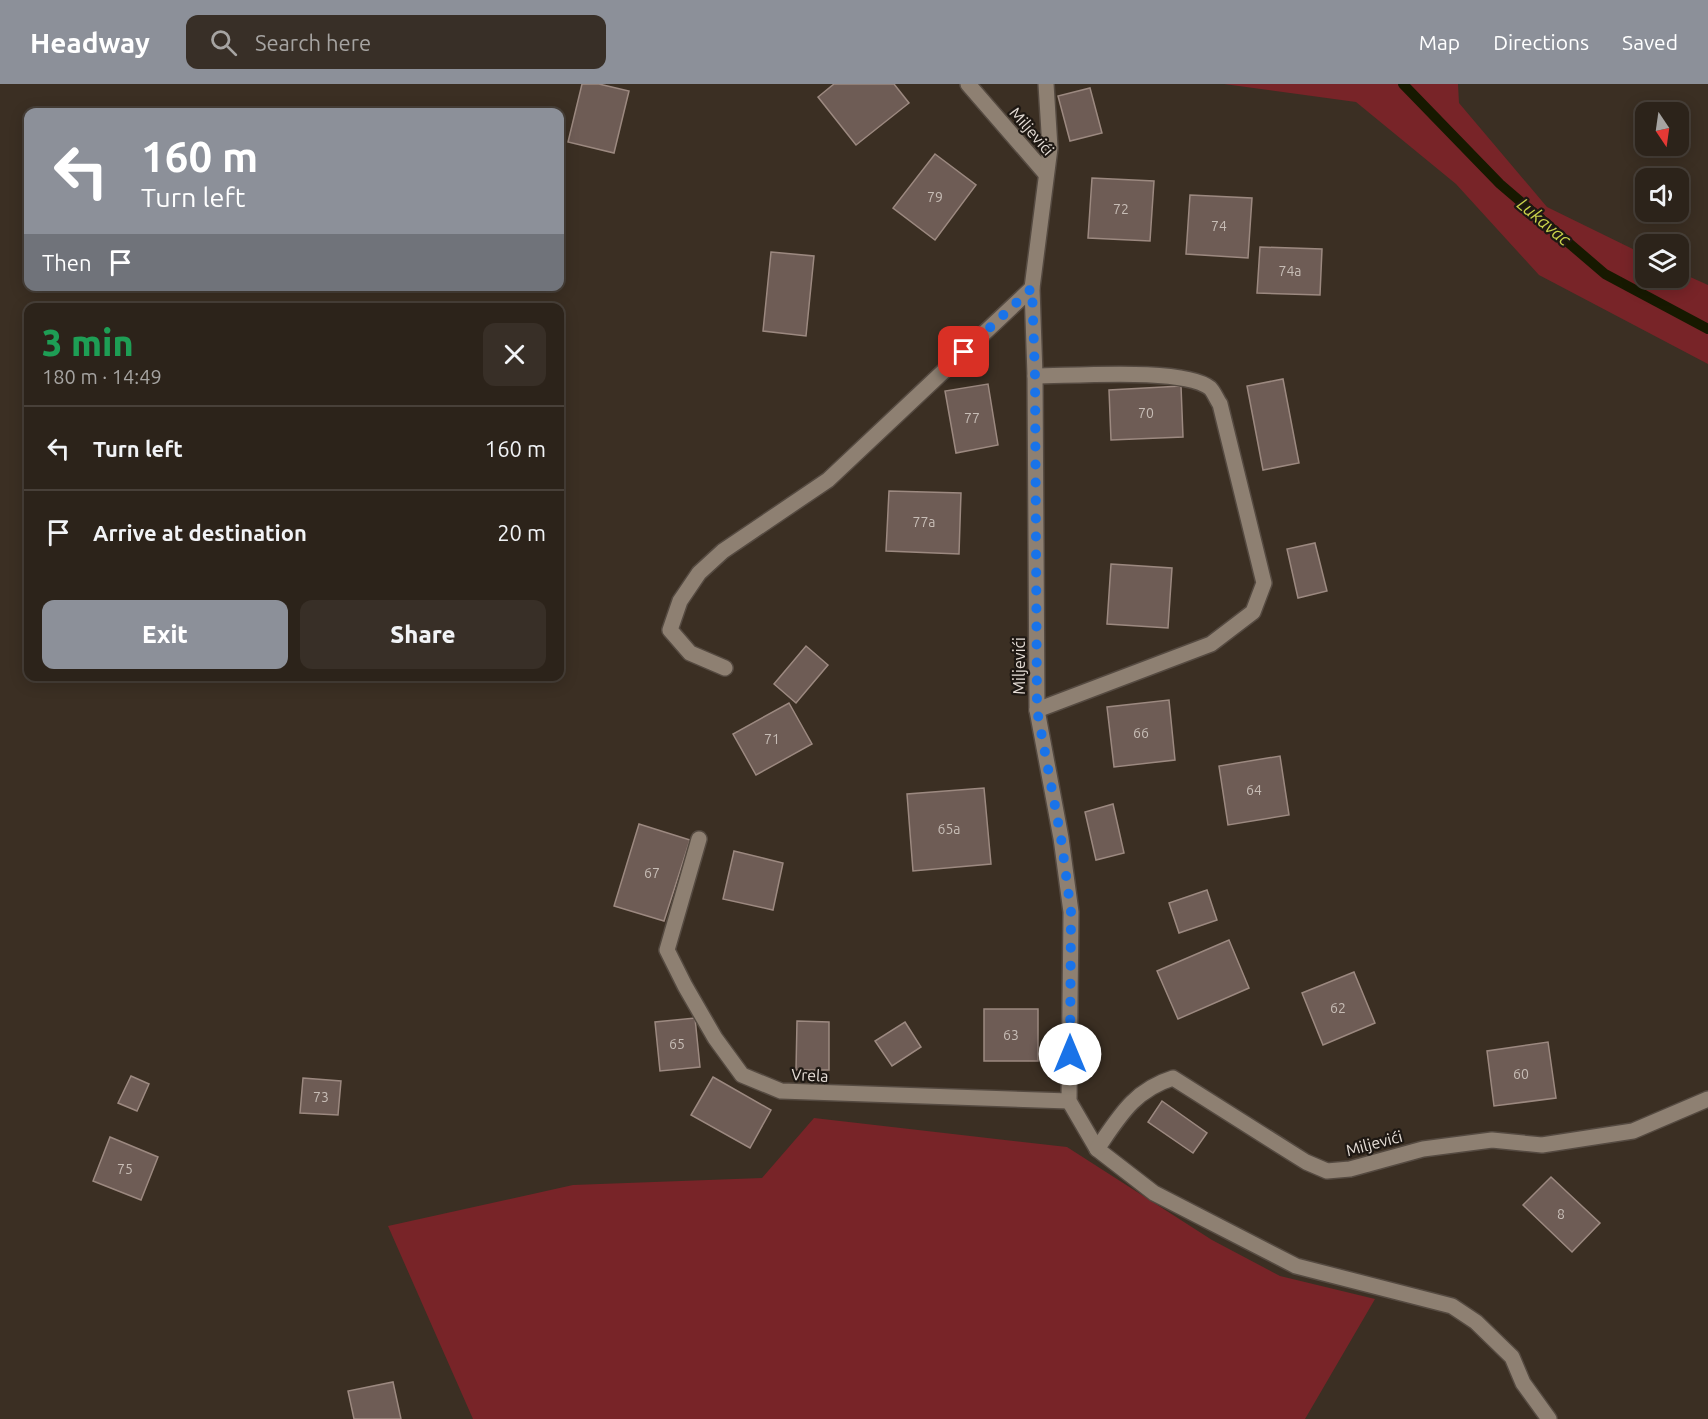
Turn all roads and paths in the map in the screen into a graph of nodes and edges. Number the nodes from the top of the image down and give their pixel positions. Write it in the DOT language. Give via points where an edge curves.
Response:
graph roads {
  1 [pos="968,84"];
  2 [pos="1046,84"];
  3 [pos="1046,174"];
  4 [pos="1032,288"];
  5 [pos="1035,376"];
  6 [pos="725,668"];
  7 [pos="1037,710"];
  8 [pos="699,839"];
  9 [pos="1708,1099"];
  10 [pos="1069,1101"];
  11 [pos="1096,1149"];
  12 [pos="1549,1419"];
  1 -- 3 [label="street, Miljevići"];
  2 -- 3 [label="street, Miljevići" via="1050,148"];
  3 -- 4 [label="street, Miljevići"];
  4 -- 5 [label="street, Miljevići"];
  4 -- 6 [label="street" via="828,480 723,551 699,573 680,601 670,630 690,653"];
  5 -- 7 [label="street, Miljevići"];
  5 -- 7 [label="street" via="1159,375 1210,388 1220,404 1264,583 1253,612 1211,644"];
  7 -- 10 [label="street, Miljevići" via="1071,912"];
  8 -- 10 [label="street, Vrela" via="668,950 715,1038 742,1075 781,1091"];
  9 -- 11 [label="street, Miljevići" via="1633,1131 1542,1145 1492,1140 1423,1149 1350,1169 1327,1171 1306,1162 1173,1078 1152,1084 1125,1110"];
  10 -- 11 [label="street, Miljevići"];
  11 -- 12 [label="street, Miljevići" via="1154,1193 1296,1266 1452,1306 1476,1322 1512,1357 1523,1383"];
}
